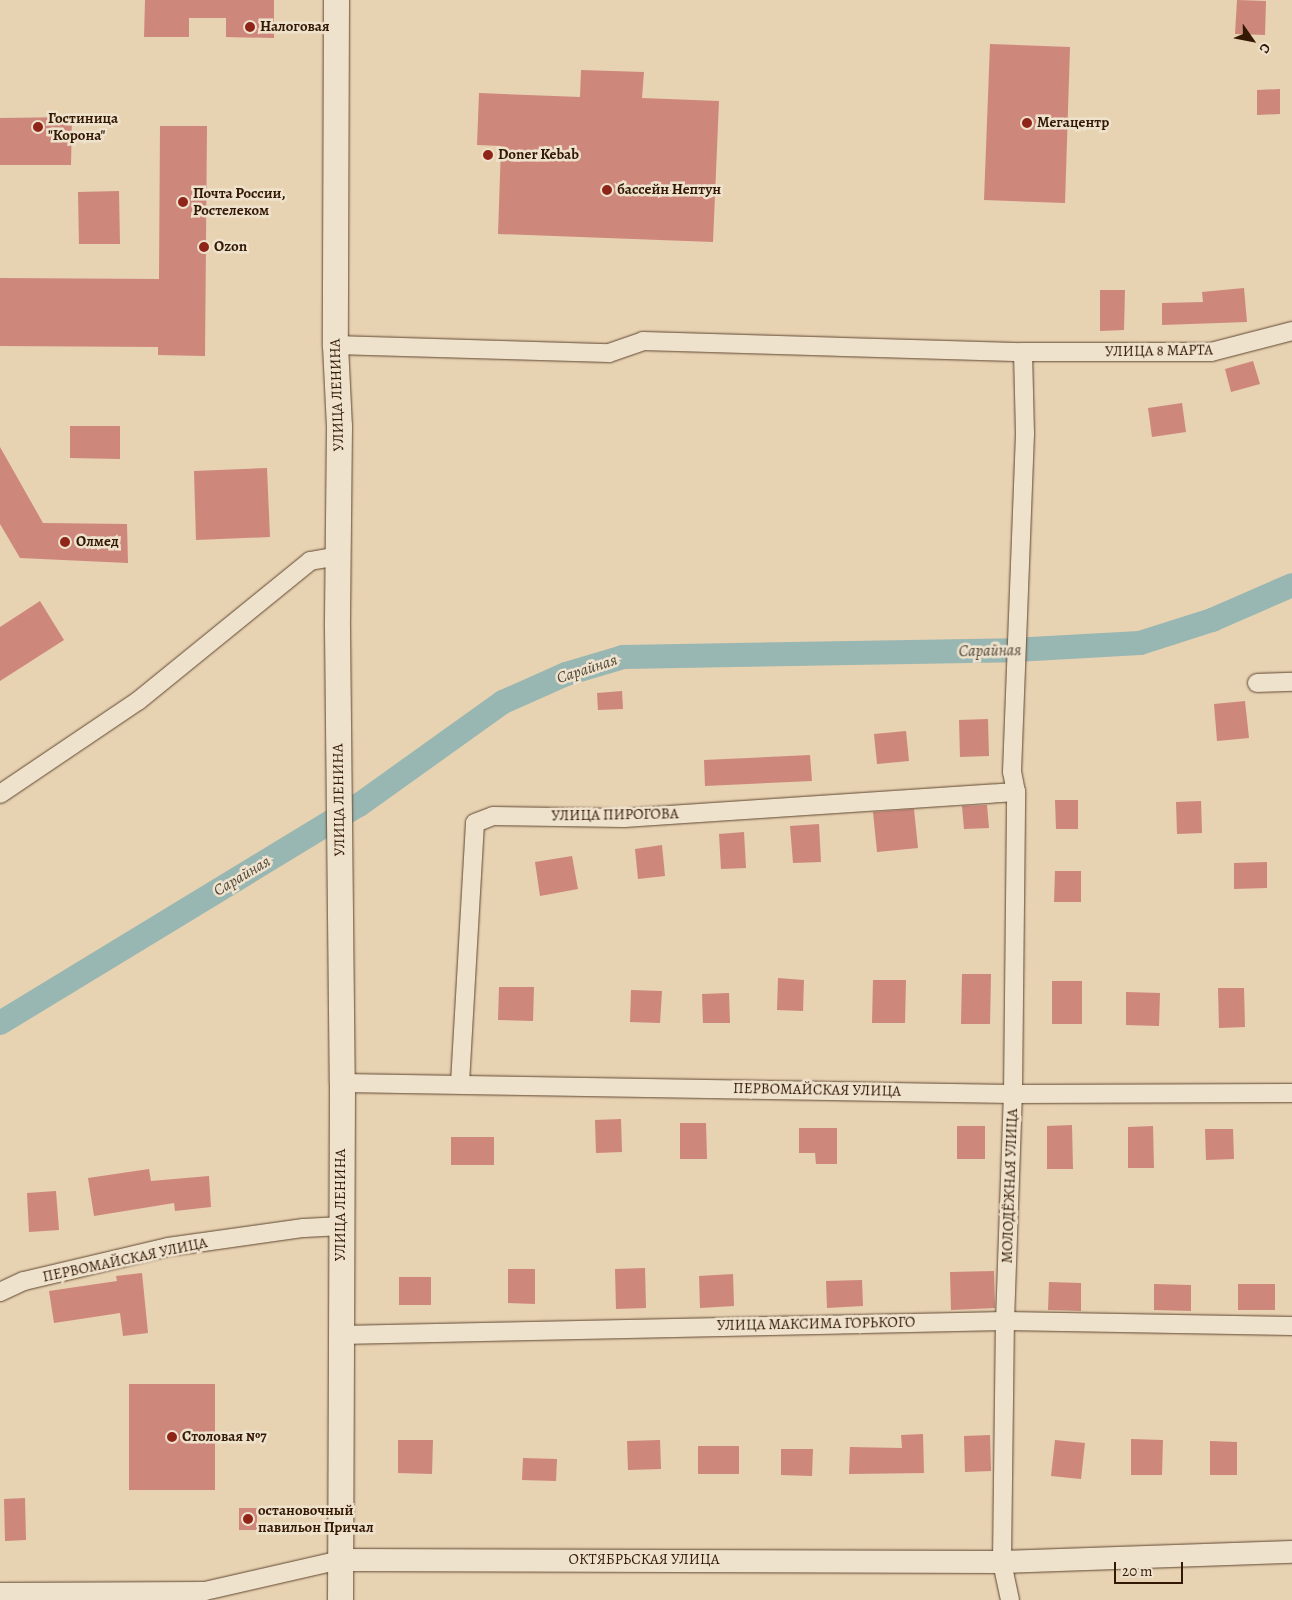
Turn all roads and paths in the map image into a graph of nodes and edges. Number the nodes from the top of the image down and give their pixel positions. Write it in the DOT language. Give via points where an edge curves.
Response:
graph roads {
  1 [pos="336,0"];
  2 [pos="1292,331"];
  3 [pos="335,345"];
  4 [pos="1023,352"];
  5 [pos="338,556"];
  6 [pos="1292,682"];
  7 [pos="1257,683"];
  8 [pos="1016,792"];
  9 [pos="0,794"];
  10 [pos="342,1083"];
  11 [pos="460,1083"];
  12 [pos="1292,1092"];
  13 [pos="1013,1094"];
  14 [pos="342,1226"];
  15 [pos="0,1292"];
  16 [pos="1005,1321"];
  17 [pos="1292,1326"];
  18 [pos="340,1335"];
  19 [pos="1292,1552"];
  20 [pos="340,1560"];
  21 [pos="1002,1562"];
  22 [pos="0,1592"];
  23 [pos="340,1600"];
  24 [pos="1010,1600"];
  1 -- 3 [label="main road, УЛИЦА ЛЕНИНА"];
  2 -- 4 [label="street, УЛИЦА 8 МАРТА" via="1211,352"];
  3 -- 4 [label="street, УЛИЦА 8 МАРТА" via="609,353 643,341"];
  3 -- 5 [label="main road, УЛИЦА ЛЕНИНА" via="339,426"];
  4 -- 8 [label="street, МОЛОДЁЖНАЯ УЛИЦА" via="1025,434 1012,772"];
  5 -- 9 [label="street" via="310,561 138,701"];
  5 -- 10 [label="main road, УЛИЦА ЛЕНИНА"];
  6 -- 7 [label="street"];
  8 -- 11 [label="street, УЛИЦА ПИРОГОВА" via="624,818 494,816 475,824"];
  8 -- 13 [label="street, МОЛОДЁЖНАЯ УЛИЦА"];
  10 -- 11 [label="street, ПЕРВОМАЙСКАЯ УЛИЦА"];
  10 -- 14 [label="main road, УЛИЦА ЛЕНИНА"];
  11 -- 13 [label="street, ПЕРВОМАЙСКАЯ УЛИЦА"];
  12 -- 13 [label="street, ПЕРВОМАЙСКАЯ УЛИЦА"];
  13 -- 16 [label="street, МОЛОДЁЖНАЯ УЛИЦА"];
  14 -- 15 [label="street, ПЕРВОМАЙСКАЯ УЛИЦА" via="304,1228 168,1247 24,1281"];
  14 -- 18 [label="main road, УЛИЦА ЛЕНИНА"];
  16 -- 17 [label="street, УЛИЦА МАКСИМА ГОРЬКОГО"];
  16 -- 18 [label="street, УЛИЦА МАКСИМА ГОРЬКОГО"];
  16 -- 21 [label="street, МОЛОДЁЖНАЯ УЛИЦА"];
  18 -- 20 [label="main road, УЛИЦА ЛЕНИНА"];
  19 -- 21 [label="street, ОКТЯБРЬСКАЯ УЛИЦА"];
  20 -- 21 [label="street, ОКТЯБРЬСКАЯ УЛИЦА"];
  20 -- 22 [label="street, ОКТЯБРЬСКАЯ УЛИЦА" via="205,1591"];
  20 -- 23 [label="main road, УЛИЦА ЛЕНИНА"];
  21 -- 24 [label="street, МОЛОДЁЖНАЯ УЛИЦА"];
}
